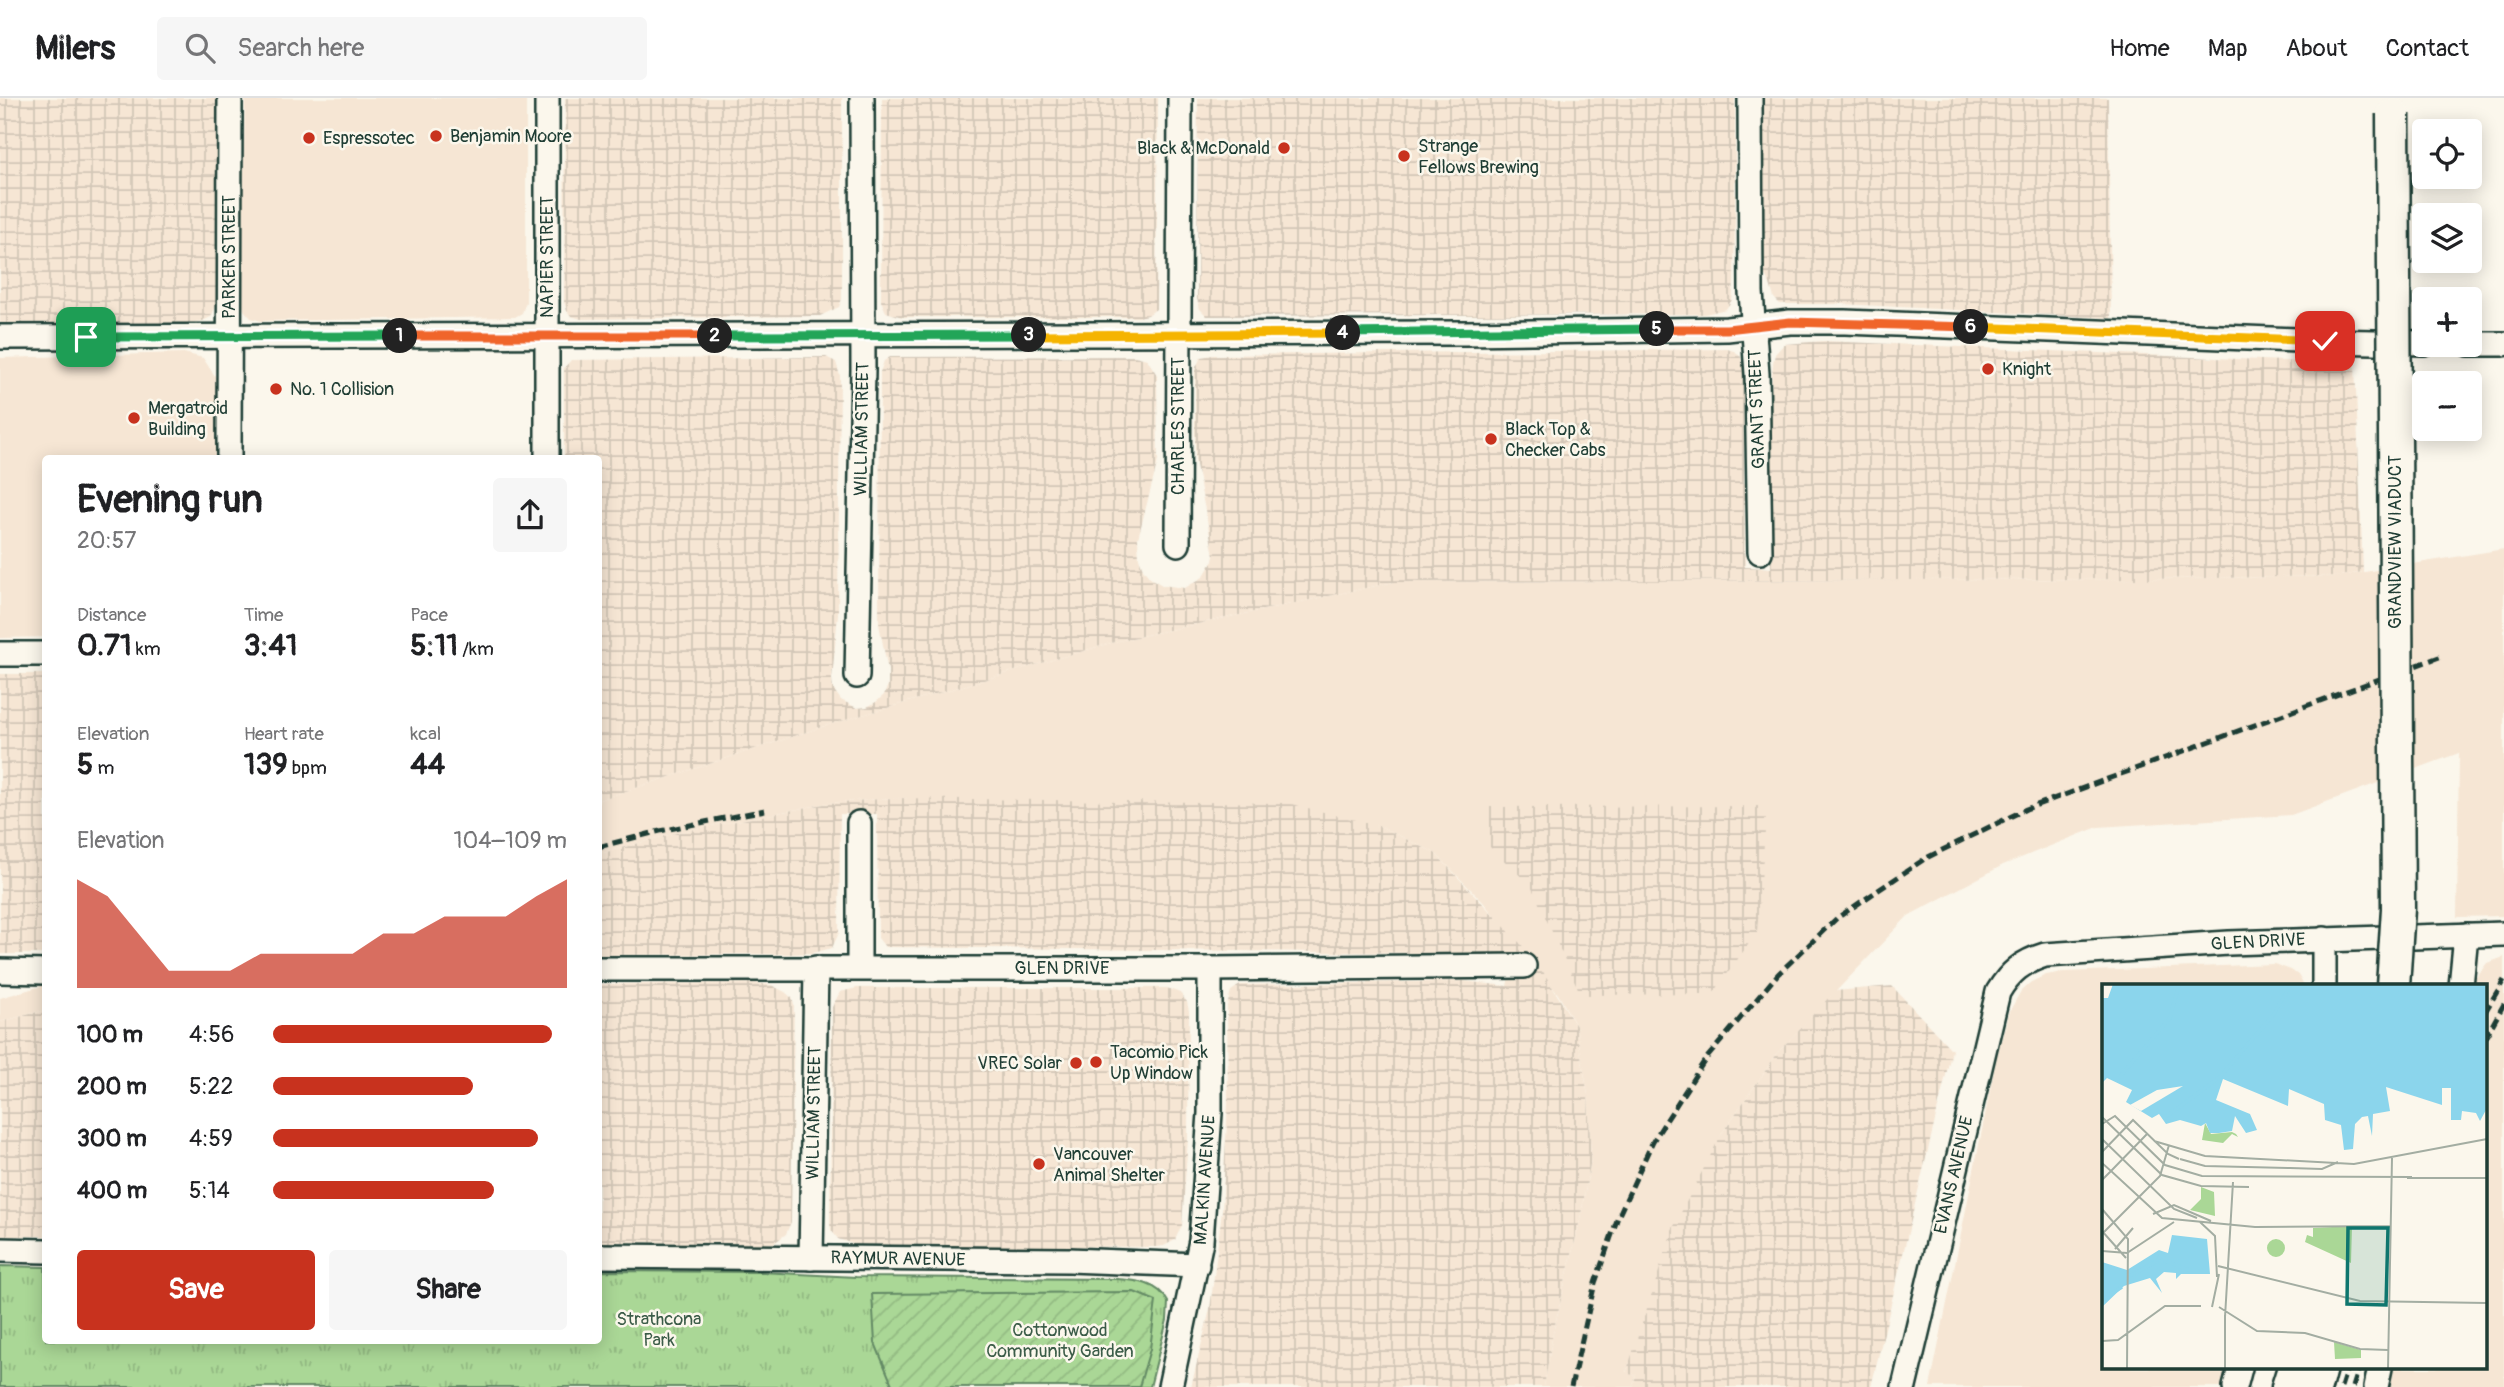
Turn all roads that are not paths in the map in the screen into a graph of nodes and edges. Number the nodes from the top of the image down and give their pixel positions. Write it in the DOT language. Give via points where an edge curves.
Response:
graph roads {
  1 [pos="230,98"];
  2 [pos="547,98"];
  3 [pos="862,98"];
  4 [pos="1180,98"];
  5 [pos="1750,98"];
  6 [pos="2393,106"];
  7 [pos="1754,326"];
  8 [pos="1178,334"];
  9 [pos="547,335"];
  10 [pos="863,335"];
  11 [pos="0,337"];
  12 [pos="228,337"];
  13 [pos="2412,343"];
  14 [pos="2482,344"];
  15 [pos="2504,344"];
  16 [pos="229,455"];
  17 [pos="547,455"];
  18 [pos="1178,544"];
  19 [pos="1760,552"];
  20 [pos="0,654"];
  21 [pos="42,654"];
  22 [pos="858,676"];
  23 [pos="859,822"];
  24 [pos="2504,934"];
  25 [pos="2466,935"];
  26 [pos="2324,939"];
  27 [pos="1524,966"];
  28 [pos="816,968"];
  29 [pos="859,968"];
  30 [pos="2015,968"];
  31 [pos="602,969"];
  32 [pos="1210,969"];
  33 [pos="0,971"];
  34 [pos="42,972"];
  35 [pos="2324,984"];
  36 [pos="2393,984"];
  37 [pos="2461,984"];
  38 [pos="0,1250"];
  39 [pos="42,1251"];
  40 [pos="602,1256"];
  41 [pos="811,1258"];
  42 [pos="1197,1265"];
  43 [pos="2239,1370"];
  44 [pos="2293,1370"];
  45 [pos="2319,1370"];
  46 [pos="1170,1387"];
  47 [pos="1904,1387"];
  48 [pos="2235,1387"];
  49 [pos="2288,1387"];
  50 [pos="2315,1387"];
  1 -- 12 [label="street, PARKER STREET"];
  2 -- 9 [label="street, NAPIER STREET"];
  3 -- 10 [label="street, WILLIAM STREET"];
  4 -- 8 [label="street, CHARLES STREET"];
  5 -- 7 [label="street, GRANT STREET"];
  6 -- 36 [label="main road, GRANDVIEW VIADUCT, bridge" via="2398,909"];
  7 -- 8 [label="street"];
  7 -- 13 [label="street" via="1845,322"];
  7 -- 19 [label="street, GRANT STREET"];
  8 -- 10 [label="street"];
  8 -- 18 [label="street, CHARLES STREET"];
  9 -- 10 [label="street"];
  9 -- 12 [label="street"];
  9 -- 17 [label="street, NAPIER STREET"];
  10 -- 22 [label="street, WILLIAM STREET"];
  11 -- 12 [label="street"];
  12 -- 16 [label="street, PARKER STREET"];
  14 -- 15 [label="street"];
  20 -- 21 [label="street"];
  23 -- 29 [label="street"];
  24 -- 25 [label="street, GLEN DRIVE"];
  25 -- 26 [label="street, GLEN DRIVE"];
  25 -- 37 [label="street"];
  26 -- 30 [label="street, GLEN DRIVE" via="2045,955"];
  26 -- 35 [label="street"];
  27 -- 32 [label="street, GLEN DRIVE"];
  28 -- 29 [label="street, GLEN DRIVE"];
  28 -- 31 [label="street, GLEN DRIVE"];
  28 -- 41 [label="street, WILLIAM STREET"];
  29 -- 32 [label="street, GLEN DRIVE"];
  30 -- 47 [label="street, EVANS AVENUE" via="1998,992"];
  32 -- 42 [label="street, MALKIN AVENUE" via="1210,1113"];
  33 -- 34 [label="street"];
  38 -- 39 [label="street"];
  40 -- 41 [label="street, RAYMUR AVENUE"];
  41 -- 42 [label="street, RAYMUR AVENUE"];
  42 -- 46 [label="street, MALKIN AVENUE"];
  43 -- 48 [label="street"];
  44 -- 49 [label="main road"];
  45 -- 50 [label="main road"];
}
